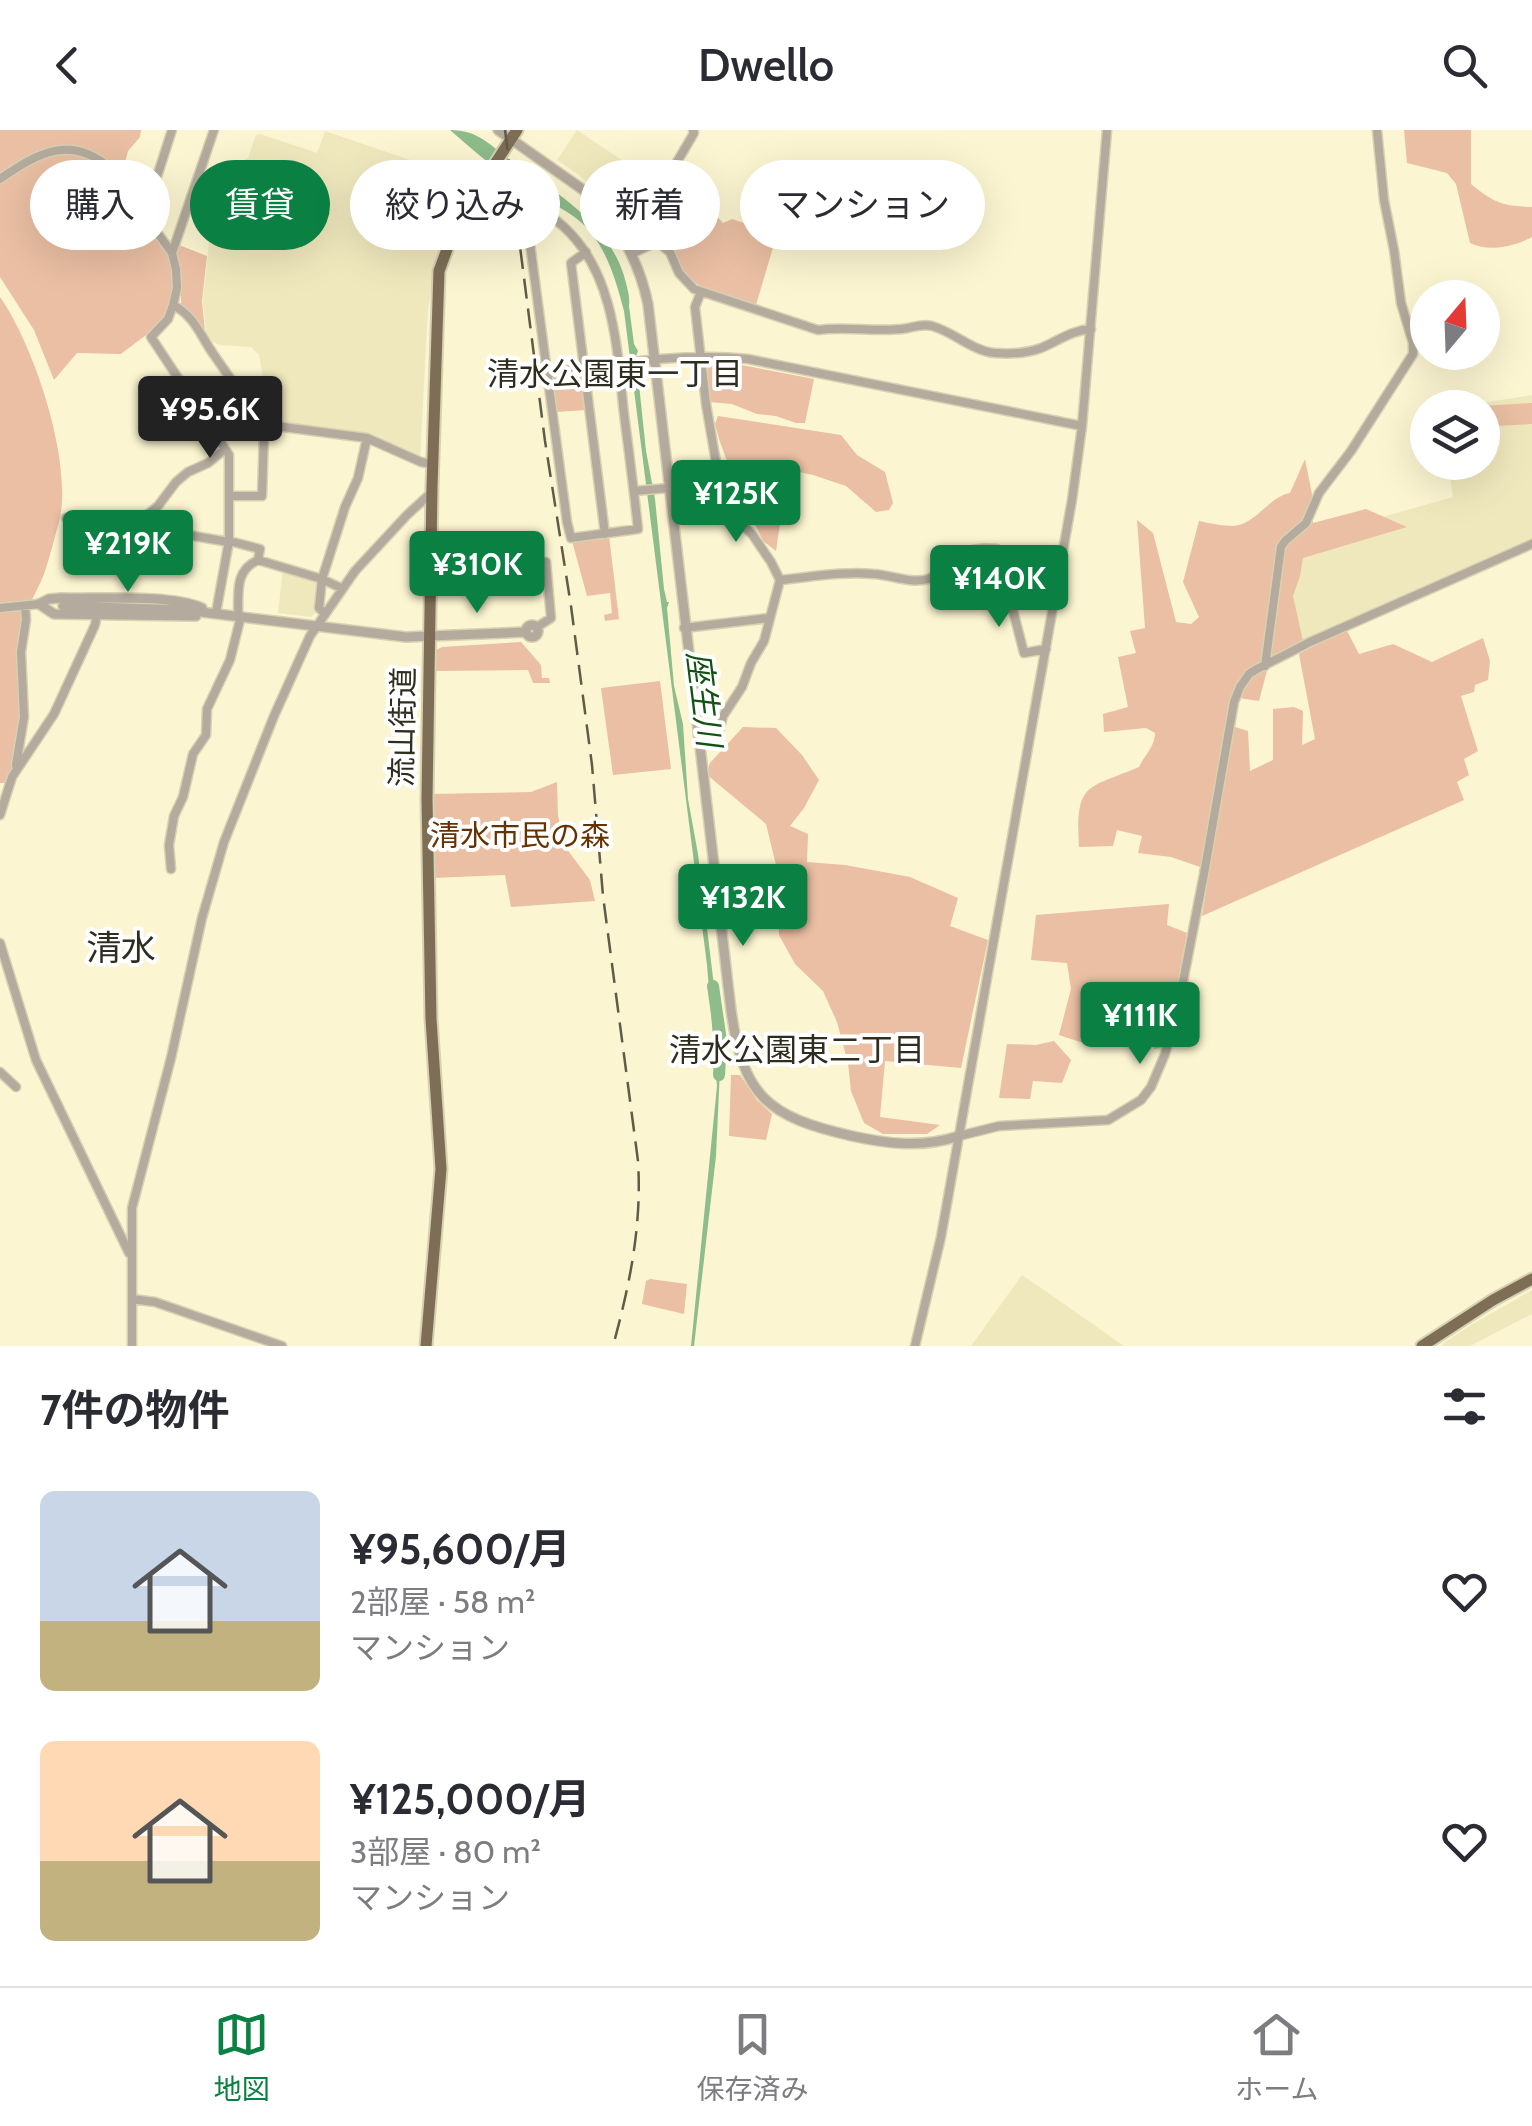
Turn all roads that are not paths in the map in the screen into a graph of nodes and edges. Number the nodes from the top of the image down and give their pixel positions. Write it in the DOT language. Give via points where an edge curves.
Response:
graph roads {
  1 [pos="172,130"];
  2 [pos="214,130"];
  3 [pos="498,130"];
  4 [pos="693,130"];
  5 [pos="1107,130"];
  6 [pos="1376,130"];
  7 [pos="512,139"];
  8 [pos="99,160"];
  9 [pos="162,160"];
  10 [pos="497,160"];
  11 [pos="678,160"];
  12 [pos="0,179"];
  13 [pos="560,224"];
  14 [pos="170,250"];
  15 [pos="447,250"];
  16 [pos="531,250"];
  17 [pos="640,250"];
  18 [pos="667,250"];
  19 [pos="586,252"];
  20 [pos="172,253"];
  21 [pos="633,253"];
  22 [pos="701,292"];
  23 [pos="174,306"];
  24 [pos="1091,329"];
  25 [pos="701,356"];
  26 [pos="650,361"];
  27 [pos="621,364"];
  28 [pos="584,368"];
  29 [pos="548,373"];
  30 [pos="242,395"];
  31 [pos="206,421"];
  32 [pos="284,426"];
  33 [pos="1082,426"];
  34 [pos="367,438"];
  35 [pos="225,449"];
  36 [pos="432,464"];
  37 [pos="664,488"];
  38 [pos="637,490"];
  39 [pos="432,493"];
  40 [pos="229,496"];
  41 [pos="66,518"];
  42 [pos="141,518"];
  43 [pos="605,534"];
  44 [pos="229,542"];
  45 [pos="1532,544"];
  46 [pos="258,560"];
  47 [pos="546,562"];
  48 [pos="322,579"];
  49 [pos="780,580"];
  50 [pos="341,588"];
  51 [pos="39,604"];
  52 [pos="26,606"];
  53 [pos="63,606"];
  54 [pos="0,608"];
  55 [pos="212,613"];
  56 [pos="324,614"];
  57 [pos="97,615"];
  58 [pos="240,616"];
  59 [pos="768,618"];
  60 [pos="316,627"];
  61 [pos="537,627"];
  62 [pos="684,628"];
  63 [pos="430,637"];
  64 [pos="1046,649"];
  65 [pos="1265,666"];
  66 [pos="698,736"];
  67 [pos="16,770"];
  68 [pos="0,815"];
  69 [pos="172,869"];
  70 [pos="0,943"];
  71 [pos="0,1072"];
  72 [pos="16,1087"];
  73 [pos="959,1136"];
  74 [pos="131,1257"];
  75 [pos="1532,1280"];
  76 [pos="132,1299"];
  77 [pos="255,1342"];
  78 [pos="132,1346"];
  79 [pos="282,1346"];
  80 [pos="426,1346"];
  81 [pos="915,1346"];
  82 [pos="1422,1346"];
  1 -- 9 [label="street"];
  2 -- 20 [label="street"];
  3 -- 7 [label="street"];
  4 -- 11 [label="street"];
  5 -- 24 [label="street"];
  6 -- 65 [label="street" via="1412,354 1306,522 1285,540"];
  7 -- 10 [label="main road, 流山街道"];
  7 -- 21 [label="street" via="582,189"];
  8 -- 12 [label="street" via="76,151 45,152"];
  13 -- 19 [label="street"];
  14 -- 20 [label="street"];
  15 -- 36 [label="main road, 流山街道" via="439,271"];
  16 -- 29 [label="street"];
  17 -- 21 [label="street"];
  18 -- 22 [label="street" via="684,281"];
  19 -- 27 [label="street" via="600,279"];
  19 -- 28 [label="street" via="572,263"];
  20 -- 23 [label="street" via="178,278"];
  21 -- 26 [label="street" via="648,304"];
  22 -- 24 [label="street" via="818,330 936,326 993,353 1026,352"];
  22 -- 25 [label="street" via="694,307"];
  23 -- 30 [label="street" via="198,326"];
  23 -- 31 [label="street" via="151,337"];
  24 -- 33 [label="street"];
  25 -- 26 [label="street"];
  25 -- 33 [label="street"];
  25 -- 49 [label="street" via="728,501"];
  26 -- 27 [label="street"];
  26 -- 37 [label="street"];
  27 -- 28 [label="street"];
  27 -- 38 [label="street"];
  28 -- 29 [label="street"];
  28 -- 43 [label="street"];
  29 -- 43 [label="street" via="571,538"];
  30 -- 31 [label="street"];
  30 -- 40 [label="street" via="262,422 262,496"];
  31 -- 35 [label="street"];
  32 -- 34 [label="street"];
  33 -- 64 [label="street"];
  34 -- 36 [label="street"];
  34 -- 48 [label="street"];
  35 -- 40 [label="street"];
  35 -- 42 [label="street" via="188,472"];
  36 -- 39 [label="main road, 流山街道"];
  37 -- 38 [label="street"];
  37 -- 62 [label="street"];
  38 -- 43 [label="street" via="638,529"];
  39 -- 50 [label="street"];
  39 -- 63 [label="main road, 流山街道"];
  40 -- 44 [label="street"];
  41 -- 42 [label="street" via="132,527"];
  42 -- 44 [label="street" via="176,534"];
  44 -- 46 [label="street" via="260,549"];
  44 -- 55 [label="street"];
  45 -- 65 [label="street"];
  46 -- 48 [label="street"];
  46 -- 58 [label="street" via="238,584"];
  47 -- 61 [label="street" via="551,618"];
  48 -- 50 [label="street"];
  48 -- 56 [label="street"];
  49 -- 59 [label="street"];
  49 -- 64 [label="street" via="842,574 928,579 966,551 997,549 1024,652"];
  50 -- 56 [label="street"];
  51 -- 52 [label="street"];
  51 -- 55 [label="street" via="48,598 164,600"];
  51 -- 57 [label="street" via="54,614"];
  52 -- 54 [label="street"];
  52 -- 67 [label="street"];
  53 -- 55 [label="street"];
  55 -- 57 [label="street"];
  55 -- 58 [label="street"];
  56 -- 60 [label="street"];
  57 -- 67 [label="street" via="54,714"];
  58 -- 60 [label="street"];
  58 -- 69 [label="street" via="230,660 207,709 206,735 193,754 174,816"];
  59 -- 62 [label="street"];
  59 -- 66 [label="street" via="764,641 719,732"];
  60 -- 63 [label="street"];
  60 -- 74 [label="street" via="216,864 132,1208"];
  61 -- 63 [label="street" via="530,637"];
  62 -- 66 [label="street"];
  63 -- 80 [label="main road, 流山街道" via="428,916 442,1169"];
  64 -- 73 [label="street"];
  65 -- 73 [label="street" via="1249,674 1234,702 1208,876 1165,1054 1151,1086 1108,1120 999,1126"];
  66 -- 73 [label="street" via="735,1039 754,1087 789,1118 809,1126 902,1144"];
  67 -- 68 [label="street"];
  70 -- 74 [label="street" via="36,1060"];
  71 -- 72 [label="street"];
  73 -- 81 [label="street"];
  74 -- 76 [label="street"];
  75 -- 82 [label="main road"];
  76 -- 77 [label="street"];
  76 -- 78 [label="street"];
  77 -- 79 [label="street"];
}
